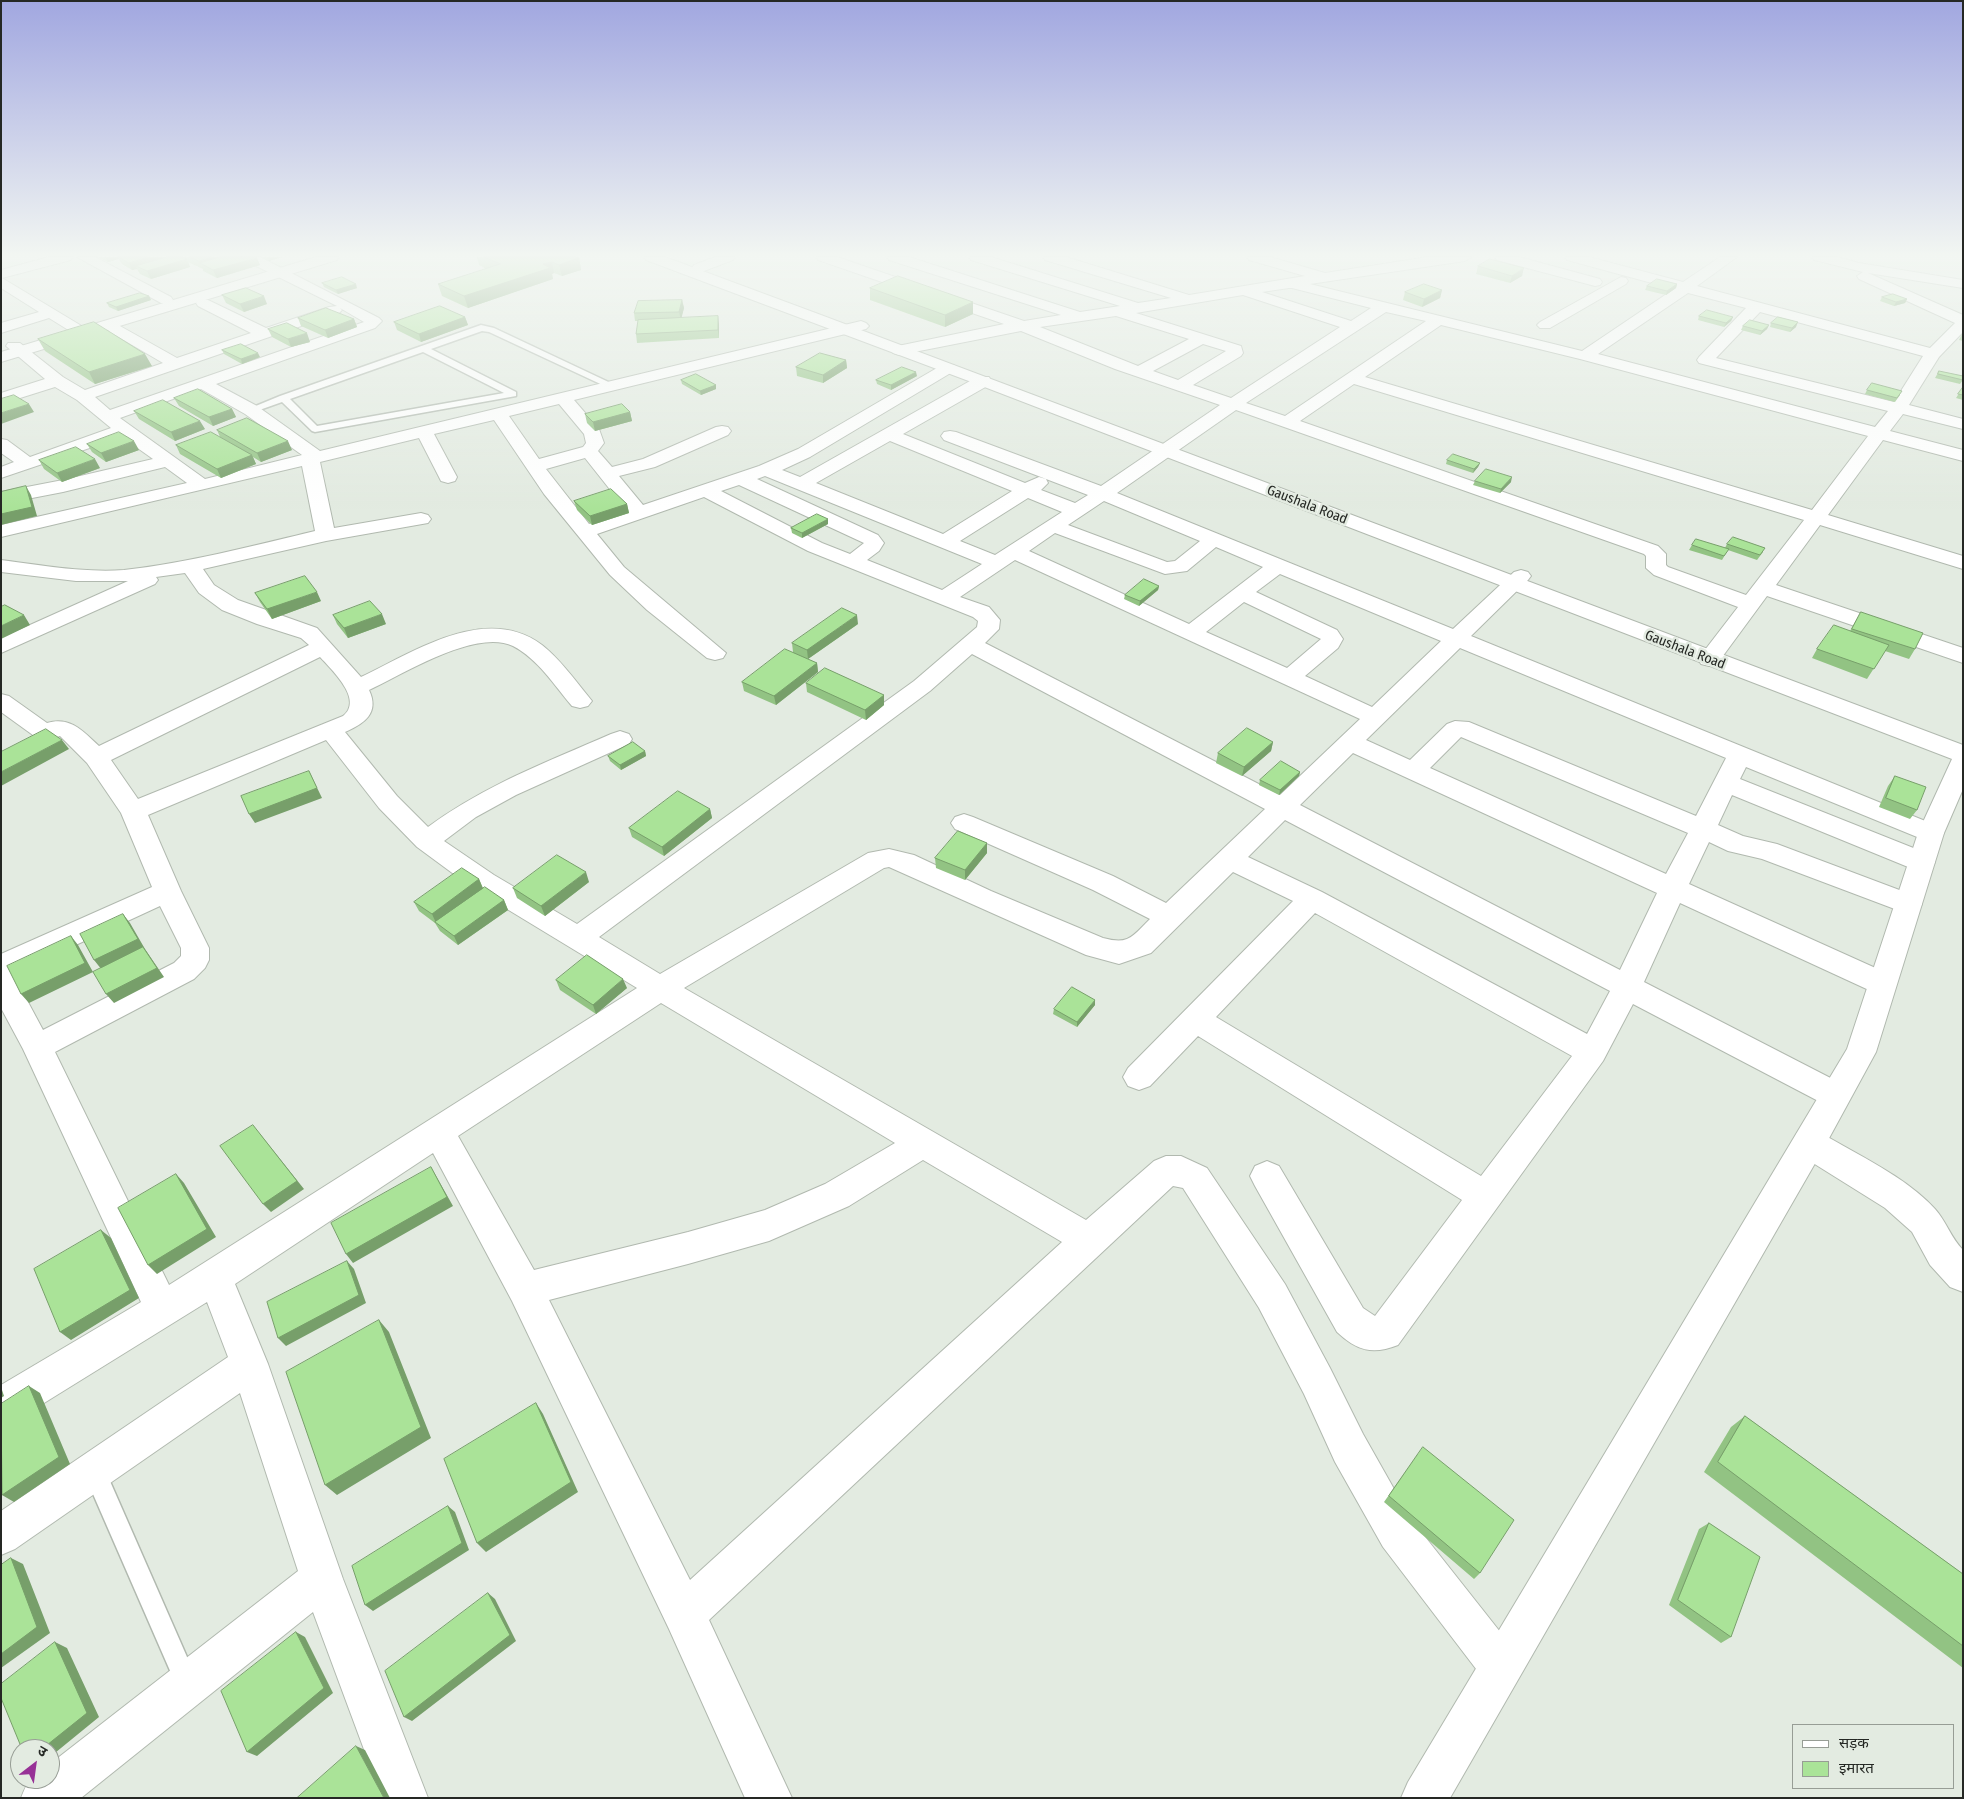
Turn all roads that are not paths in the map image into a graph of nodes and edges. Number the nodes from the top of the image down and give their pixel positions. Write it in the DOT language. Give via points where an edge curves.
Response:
graph roads {
  1 [pos="36,341"];
  2 [pos="39,341"];
  3 [pos="136,341"];
  4 [pos="245,341"];
  5 [pos="325,341"];
  6 [pos="441,341"];
  7 [pos="513,341"];
  8 [pos="800,341"];
  9 [pos="880,341"];
  10 [pos="903,341"];
  11 [pos="939,341"];
  12 [pos="1061,341"];
  13 [pos="1198,341"];
  14 [pos="1212,341"];
  15 [pos="1329,341"];
  16 [pos="1407,341"];
  17 [pos="1524,341"];
  18 [pos="1607,341"];
  19 [pos="1723,341"];
  20 [pos="1883,341"];
  21 [pos="1945,341"];
  22 [pos="918,345"];
  23 [pos="422,348"];
  24 [pos="12,349"];
  25 [pos="899,350"];
  26 [pos="1932,354"];
  27 [pos="1585,356"];
  28 [pos="1,357"];
  29 [pos="177,365"];
  30 [pos="948,368"];
  31 [pos="1140,372"];
  32 [pos="1351,378"];
  33 [pos="57,381"];
  34 [pos="983,382"];
  35 [pos="204,384"];
  36 [pos="612,386"];
  37 [pos="1179,386"];
  38 [pos="82,396"];
  39 [pos="283,398"];
  40 [pos="563,398"];
  41 [pos="1,399"];
  42 [pos="1232,404"];
  43 [pos="1898,409"];
  44 [pos="251,410"];
  45 [pos="499,414"];
  46 [pos="109,416"];
  47 [pos="1287,422"];
  48 [pos="1963,424"];
  49 [pos="124,430"];
  50 [pos="424,431"];
  51 [pos="722,431"];
  52 [pos="890,435"];
  53 [pos="950,436"];
  54 [pos="1,444"];
  55 [pos="1878,446"];
  56 [pos="1171,448"];
  57 [pos="588,452"];
  58 [pos="1963,456"];
  59 [pos="313,458"];
  60 [pos="167,461"];
  61 [pos="28,464"];
  62 [pos="535,466"];
  63 [pos="766,470"];
  64 [pos="1,473"];
  65 [pos="606,474"];
  66 [pos="1053,475"];
  67 [pos="448,476"];
  68 [pos="741,479"];
  69 [pos="801,484"];
  70 [pos="202,485"];
  71 [pos="1026,490"];
  72 [pos="706,491"];
  73 [pos="1101,493"];
  74 [pos="1,498"];
  75 [pos="1077,511"];
  76 [pos="639,513"];
  77 [pos="1816,516"];
  78 [pos="420,519"];
  79 [pos="1054,526"];
  80 [pos="1,530"];
  81 [pos="586,531"];
  82 [pos="326,535"];
  83 [pos="1214,540"];
  84 [pos="946,541"];
  85 [pos="1006,558"];
  86 [pos="851,562"];
  87 [pos="1963,563"];
  88 [pos="1278,565"];
  89 [pos="1,566"];
  90 [pos="180,568"];
  91 [pos="1518,579"];
  92 [pos="1243,594"];
  93 [pos="1756,595"];
  94 [pos="944,598"];
  95 [pos="1191,633"];
  96 [pos="1458,639"];
  97 [pos="971,645"];
  98 [pos="1,646"];
  99 [pos="323,647"];
  100 [pos="715,653"];
  101 [pos="1713,654"];
  102 [pos="1963,656"];
  103 [pos="1290,678"];
  104 [pos="358,687"];
  105 [pos="1,701"];
  106 [pos="580,701"];
  107 [pos="1375,717"];
  108 [pos="330,730"];
  109 [pos="45,733"];
  110 [pos="1963,736"];
  111 [pos="620,739"];
  112 [pos="1350,742"];
  113 [pos="23,745"];
  114 [pos="1963,754"];
  115 [pos="1740,755"];
  116 [pos="96,757"];
  117 [pos="1963,760"];
  118 [pos="1413,770"];
  119 [pos="1726,783"];
  120 [pos="1283,806"];
  121 [pos="133,811"];
  122 [pos="964,823"];
  123 [pos="1702,830"];
  124 [pos="426,841"];
  125 [pos="1926,848"];
  126 [pos="1229,859"];
  127 [pos="1673,888"];
  128 [pos="167,891"];
  129 [pos="1312,899"];
  130 [pos="1908,904"];
  131 [pos="1170,917"];
  132 [pos="578,938"];
  133 [pos="1,967"];
  134 [pos="1,980"];
  135 [pos="1881,983"];
  136 [pos="1626,986"];
  137 [pos="660,988"];
  138 [pos="1195,1019"];
  139 [pos="37,1047"];
  140 [pos="1592,1052"];
  141 [pos="1139,1077"];
  142 [pos="1835,1095"];
  143 [pos="438,1131"];
  144 [pos="922,1143"];
  145 [pos="1809,1143"];
  146 [pos="1267,1176"];
  147 [pos="1486,1197"];
  148 [pos="1089,1240"];
  149 [pos="1963,1275"];
  150 [pos="215,1277"];
  151 [pos="525,1289"];
  152 [pos="162,1308"];
  153 [pos="249,1364"];
  154 [pos="1,1406"];
  155 [pos="94,1471"];
  156 [pos="1,1535"];
  157 [pos="322,1579"];
  158 [pos="684,1614"];
  159 [pos="1501,1667"];
  160 [pos="187,1685"];
  161 [pos="44,1798"];
  162 [pos="405,1798"];
  163 [pos="769,1798"];
  164 [pos="1424,1798"];
  1 -- 24 [label="street"];
  2 -- 24 [label="street"];
  3 -- 29 [label="street"];
  4 -- 29 [label="street"];
  5 -- 35 [label="street"];
  6 -- 23 [label="lane"];
  7 -- 36 [label="lane"];
  8 -- 36 [label="street"];
  9 -- 25 [label="street, Gaushala Road"];
  10 -- 22 [label="street, Gaushala Road"];
  11 -- 22 [label="street"];
  12 -- 31 [label="street"];
  13 -- 31 [label="street"];
  14 -- 37 [label="street" via="1235,349 1235,353"];
  15 -- 42 [label="street"];
  16 -- 32 [label="street"];
  17 -- 27 [label="street"];
  18 -- 27 [label="street"];
  19 -- 43 [label="street" via="1705,360"];
  20 -- 26 [label="street"];
  21 -- 26 [label="street"];
  22 -- 25 [label="street"];
  22 -- 56 [label="street, Gaushala Road"];
  23 -- 39 [label="lane"];
  23 -- 39 [label="lane" via="513,394 315,429"];
  24 -- 28 [label="street"];
  24 -- 33 [label="street"];
  25 -- 30 [label="street, Gaushala Road"];
  26 -- 43 [label="street"];
  27 -- 55 [label="street"];
  29 -- 38 [label="street"];
  30 -- 34 [label="street, Gaushala Road"];
  30 -- 63 [label="street" via="804,453"];
  31 -- 37 [label="street"];
  32 -- 47 [label="street"];
  32 -- 77 [label="street"];
  33 -- 38 [label="street"];
  33 -- 41 [label="street"];
  34 -- 52 [label="street"];
  34 -- 56 [label="street, Gaushala Road"];
  35 -- 44 [label="street"];
  35 -- 46 [label="street"];
  36 -- 40 [label="street"];
  37 -- 42 [label="street"];
  38 -- 46 [label="street"];
  39 -- 44 [label="lane"];
  40 -- 45 [label="street"];
  40 -- 57 [label="street" via="592,434 595,443"];
  42 -- 47 [label="street"];
  42 -- 56 [label="street"];
  43 -- 48 [label="street"];
  43 -- 55 [label="street"];
  44 -- 59 [label="street"];
  45 -- 50 [label="street"];
  45 -- 62 [label="street"];
  46 -- 49 [label="street"];
  47 -- 93 [label="street" via="1651,550 1658,556 1656,568 1660,571"];
  49 -- 60 [label="street"];
  49 -- 61 [label="street"];
  50 -- 59 [label="street"];
  50 -- 67 [label="street"];
  51 -- 65 [label="street" via="649,463"];
  52 -- 69 [label="street"];
  52 -- 71 [label="street"];
  53 -- 66 [label="street"];
  54 -- 61 [label="street"];
  55 -- 58 [label="street"];
  55 -- 77 [label="street"];
  56 -- 73 [label="street"];
  56 -- 91 [label="street, Gaushala Road"];
  57 -- 62 [label="street"];
  57 -- 65 [label="street"];
  59 -- 70 [label="street"];
  59 -- 82 [label="street"];
  60 -- 70 [label="street"];
  60 -- 74 [label="street"];
  61 -- 64 [label="street"];
  62 -- 81 [label="street"];
  63 -- 68 [label="street"];
  63 -- 69 [label="street"];
  65 -- 76 [label="street"];
  66 -- 71 [label="street"];
  66 -- 73 [label="street"];
  68 -- 72 [label="street"];
  68 -- 86 [label="street" via="871,539 872,547"];
  69 -- 84 [label="street"];
  70 -- 80 [label="street"];
  71 -- 75 [label="street"];
  71 -- 84 [label="street"];
  72 -- 76 [label="street"];
  72 -- 86 [label="street" via="775,528"];
  73 -- 75 [label="street"];
  73 -- 83 [label="street"];
  75 -- 79 [label="street"];
  76 -- 81 [label="street"];
  77 -- 87 [label="street"];
  77 -- 93 [label="street"];
  78 -- 82 [label="street"];
  79 -- 83 [label="street" via="1173,569"];
  79 -- 85 [label="street"];
  81 -- 100 [label="street" via="617,571"];
  82 -- 90 [label="street"];
  83 -- 88 [label="street"];
  84 -- 85 [label="street"];
  85 -- 94 [label="street"];
  85 -- 95 [label="street"];
  86 -- 94 [label="street"];
  88 -- 92 [label="street"];
  88 -- 96 [label="street"];
  89 -- 90 [label="street" via="76,576 122,576"];
  90 -- 98 [label="street"];
  90 -- 99 [label="street" via="230,605 309,633"];
  91 -- 96 [label="street"];
  91 -- 101 [label="street, Gaushala Road"];
  92 -- 95 [label="street"];
  92 -- 103 [label="street" via="1332,639"];
  93 -- 101 [label="street"];
  93 -- 102 [label="street"];
  94 -- 97 [label="street" via="981,612 989,620 988,629"];
  95 -- 103 [label="street"];
  96 -- 107 [label="street"];
  96 -- 115 [label="street"];
  97 -- 120 [label="street"];
  97 -- 132 [label="street" via="922,686"];
  99 -- 104 [label="street"];
  99 -- 116 [label="street"];
  101 -- 110 [label="street, Gaushala Road"];
  101 -- 114 [label="street, Gaushala Road"];
  103 -- 107 [label="street"];
  104 -- 106 [label="street" via="450,643 474,636 500,635 519,640 534,650"];
  104 -- 108 [label="street" via="362,706 360,714"];
  105 -- 109 [label="street"];
  107 -- 112 [label="street"];
  108 -- 121 [label="street"];
  108 -- 124 [label="street" via="388,802"];
  109 -- 113 [label="street"];
  109 -- 116 [label="street" via="58,728 68,730"];
  111 -- 124 [label="street" via="507,789 466,811"];
  112 -- 118 [label="street"];
  112 -- 120 [label="street"];
  115 -- 119 [label="street"];
  115 -- 125 [label="street"];
  116 -- 121 [label="street"];
  117 -- 125 [label="street"];
  118 -- 123 [label="street" via="1455,729 1461,728"];
  118 -- 127 [label="street"];
  119 -- 123 [label="street"];
  119 -- 125 [label="street"];
  120 -- 126 [label="street"];
  120 -- 136 [label="street"];
  121 -- 128 [label="street"];
  122 -- 131 [label="street" via="1103,883"];
  123 -- 127 [label="street"];
  123 -- 130 [label="street" via="1737,844 1768,851"];
  124 -- 132 [label="street" via="484,882"];
  125 -- 130 [label="street"];
  126 -- 129 [label="street"];
  126 -- 131 [label="street"];
  127 -- 135 [label="street"];
  127 -- 136 [label="street"];
  128 -- 133 [label="street"];
  128 -- 139 [label="street" via="195,948 194,960 184,971"];
  129 -- 138 [label="street"];
  129 -- 140 [label="street"];
  130 -- 135 [label="street"];
  131 -- 137 [label="street" via="1141,945 1119,953 1096,947 905,862 889,858 878,860"];
  132 -- 137 [label="street"];
  134 -- 139 [label="street"];
  135 -- 142 [label="street" via="1860,1052"];
  136 -- 140 [label="street"];
  136 -- 142 [label="street"];
  137 -- 143 [label="street"];
  137 -- 144 [label="street"];
  138 -- 141 [label="street"];
  138 -- 147 [label="street"];
  139 -- 152 [label="street"];
  140 -- 147 [label="street"];
  142 -- 145 [label="street"];
  143 -- 150 [label="street"];
  143 -- 151 [label="street"];
  144 -- 148 [label="street"];
  144 -- 151 [label="street" via="837,1195 769,1225"];
  145 -- 149 [label="street" via="1897,1196 1924,1221 1942,1253"];
  145 -- 159 [label="street"];
  146 -- 147 [label="street" via="1350,1320 1360,1330 1373,1335 1385,1332"];
  148 -- 158 [label="street"];
  148 -- 159 [label="street" via="1166,1171 1181,1170 1195,1178 1272,1296 1348,1448 1397,1533"];
  150 -- 152 [label="street"];
  150 -- 153 [label="street"];
  151 -- 158 [label="street"];
  152 -- 154 [label="street"];
  153 -- 155 [label="street"];
  153 -- 157 [label="street"];
  155 -- 156 [label="street"];
  155 -- 160 [label="lane"];
  157 -- 160 [label="street"];
  157 -- 162 [label="street"];
  158 -- 163 [label="street"];
  159 -- 164 [label="street"];
  160 -- 161 [label="street"];
}
